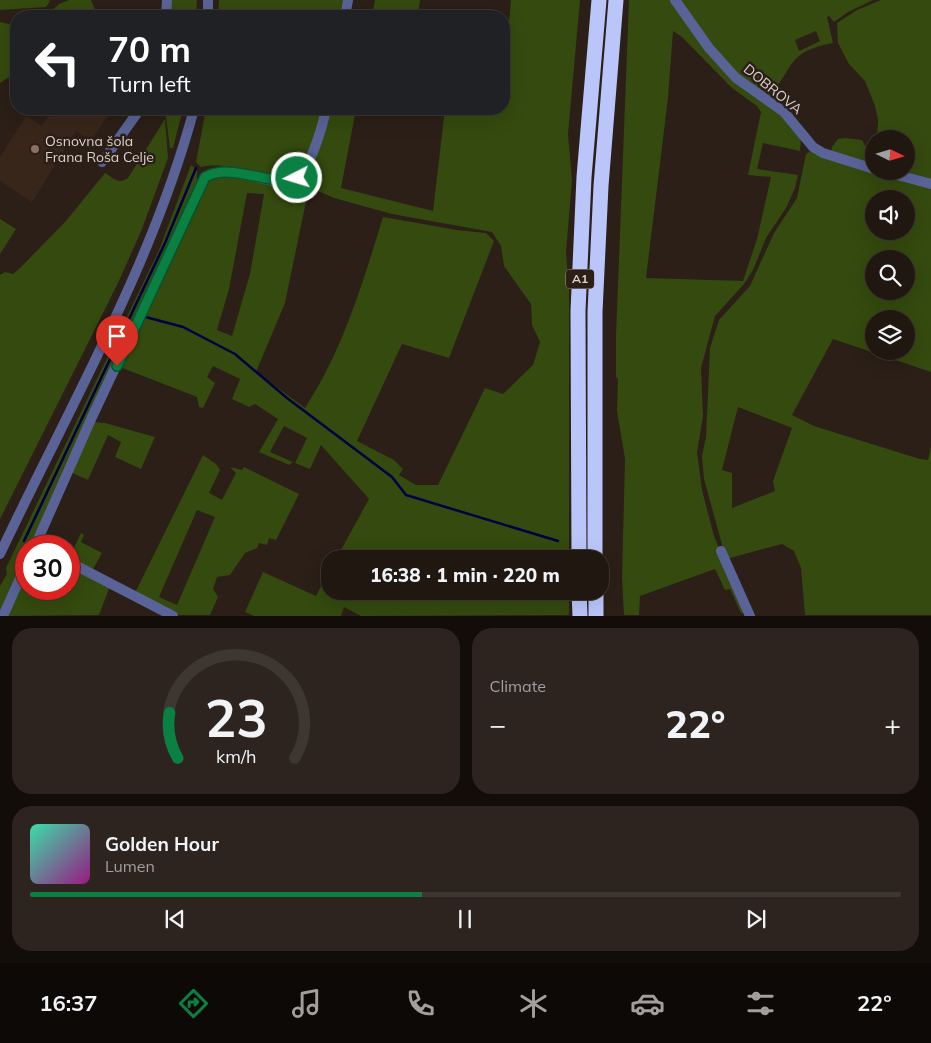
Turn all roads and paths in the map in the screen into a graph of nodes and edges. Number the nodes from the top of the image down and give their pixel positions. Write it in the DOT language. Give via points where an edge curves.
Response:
graph roads {
  1 [pos="599,0"];
  2 [pos="616,0"];
  3 [pos="675,0"];
  4 [pos="136,115"];
  5 [pos="192,115"];
  6 [pos="325,115"];
  7 [pos="102,162"];
  8 [pos="865,166"];
  9 [pos="915,180"];
  10 [pos="931,184"];
  11 [pos="40,535"];
  12 [pos="579,550"];
  13 [pos="596,550"];
  14 [pos="721,551"];
  15 [pos="0,554"];
  16 [pos="80,568"];
  17 [pos="15,589"];
  18 [pos="579,600"];
  19 [pos="596,600"];
  20 [pos="3,616"];
  21 [pos="173,616"];
  22 [pos="580,616"];
  23 [pos="596,616"];
  24 [pos="750,616"];
  1 -- 12 [label="highway, A1" via="584,177 578,311"];
  2 -- 13 [label="highway, A1" via="595,312"];
  3 -- 8 [label="street, DOBROVA" via="709,48 736,78 784,112 813,147"];
  4 -- 7 [label="street"];
  5 -- 15 [label="street" via="181,160 129,289"];
  6 -- 11 [label="street" via="321,131 303,172 297,178 281,181 225,170 205,177"];
  9 -- 10 [label="street"];
  14 -- 24 [label="street"];
  16 -- 21 [label="street"];
  17 -- 20 [label="street"];
  18 -- 22 [label="highway"];
  19 -- 23 [label="highway"];
}
